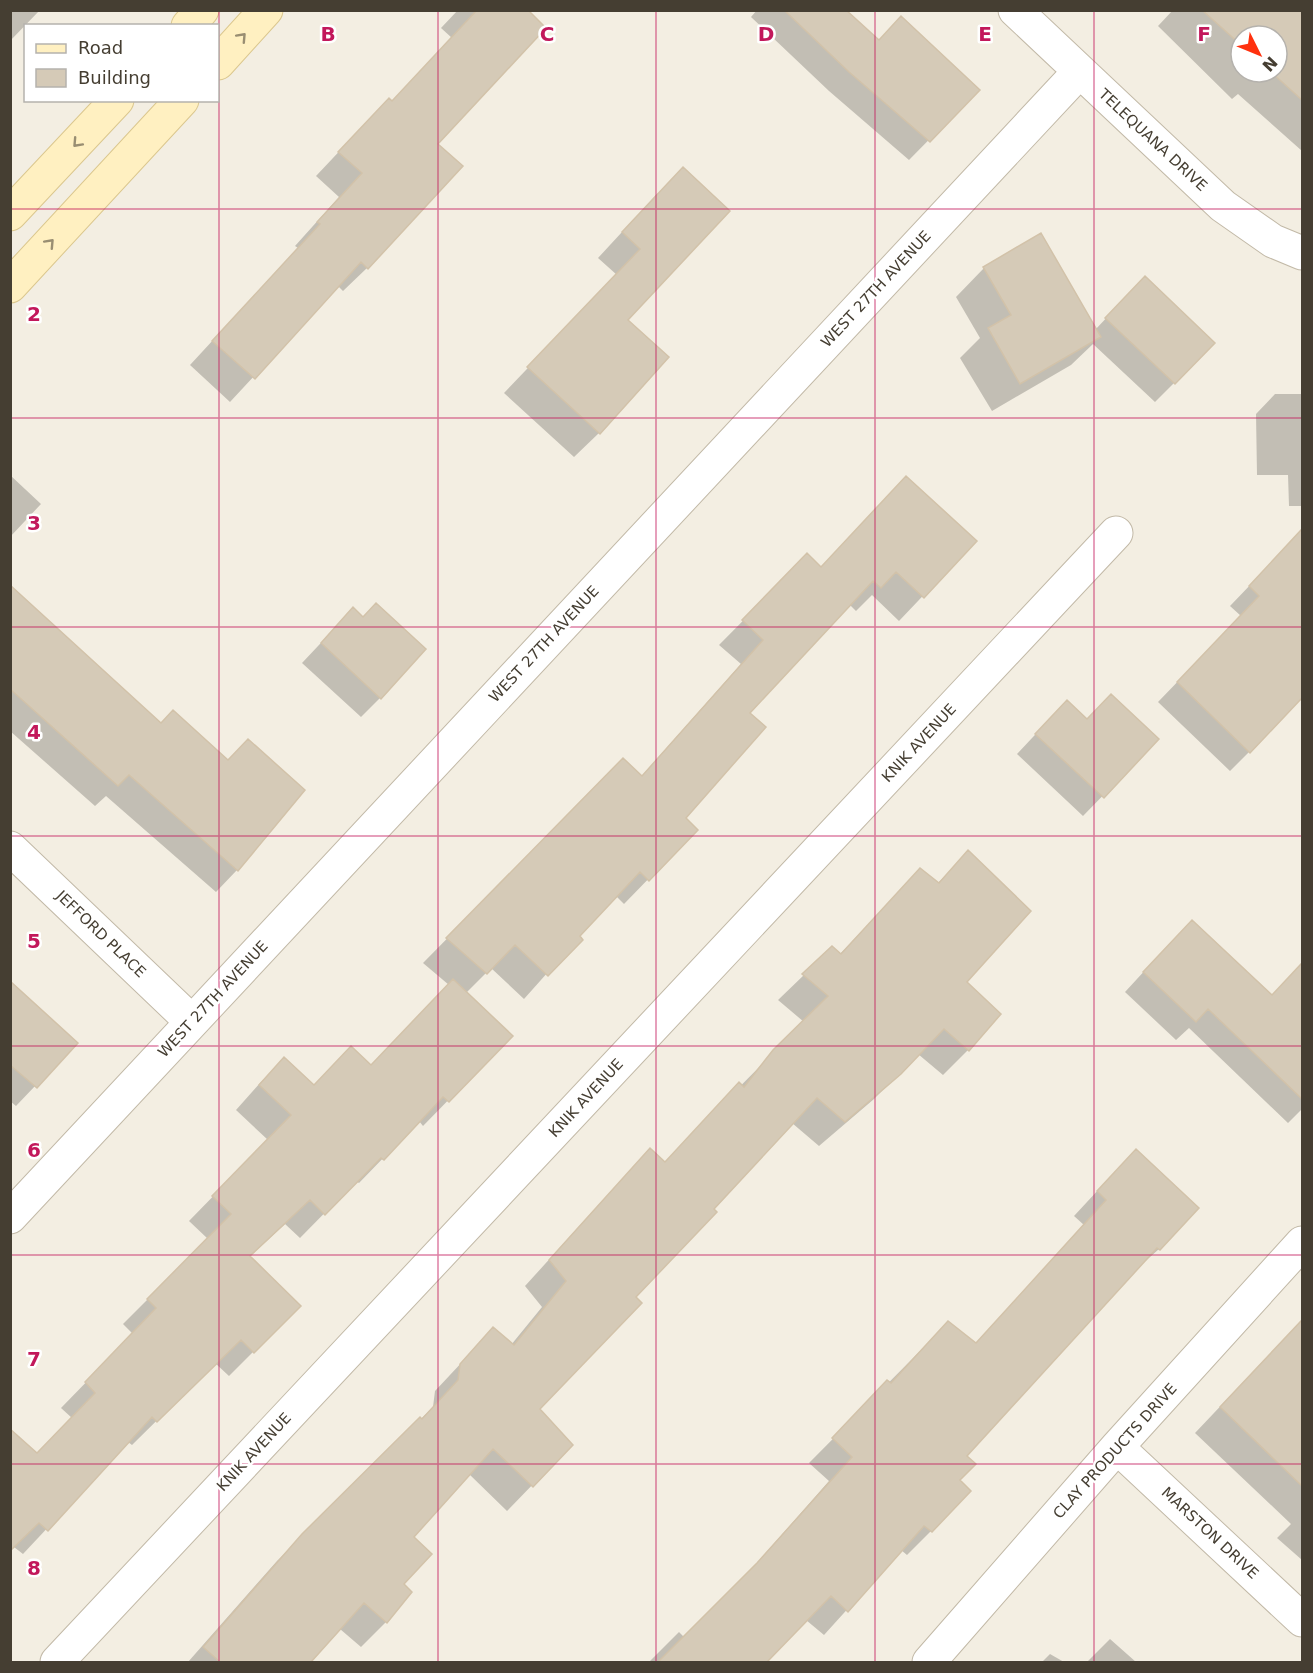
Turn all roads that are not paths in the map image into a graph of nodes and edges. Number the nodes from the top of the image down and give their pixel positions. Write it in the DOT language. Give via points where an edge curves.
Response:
graph roads {
  1 [pos="202,10"];
  2 [pos="266,10"];
  3 [pos="1015,10"];
  4 [pos="190,24"];
  5 [pos="219,62"];
  6 [pos="1079,72"];
  7 [pos="115,102"];
  8 [pos="180,102"];
  9 [pos="49,173"];
  10 [pos="84,206"];
  11 [pos="10,214"];
  12 [pos="1302,253"];
  13 [pos="10,286"];
  14 [pos="1116,533"];
  15 [pos="10,848"];
  16 [pos="191,1021"];
  17 [pos="10,1217"];
  18 [pos="1302,1243"];
  19 [pos="1117,1447"];
  20 [pos="1302,1620"];
  21 [pos="57,1662"];
  22 [pos="929,1662"];
  1 -- 4 [label="street"];
  5 -- 2 [label="street, one-way"];
  3 -- 6 [label="street, TELEQUANA DRIVE"];
  6 -- 12 [label="street, TELEQUANA DRIVE" via="1223,206 1274,241"];
  6 -- 16 [label="street, WEST 27TH AVENUE"];
  7 -- 9 [label="street, one-way"];
  8 -- 10 [label="street"];
  9 -- 10 [label="street"];
  9 -- 11 [label="street"];
  13 -- 10 [label="street, one-way"];
  14 -- 21 [label="street, KNIK AVENUE"];
  15 -- 16 [label="street, JEFFORD PLACE"];
  16 -- 17 [label="street, WEST 27TH AVENUE"];
  18 -- 19 [label="street, CLAY PRODUCTS DRIVE"];
  19 -- 20 [label="street, MARSTON DRIVE"];
  19 -- 22 [label="street, CLAY PRODUCTS DRIVE"];
}
